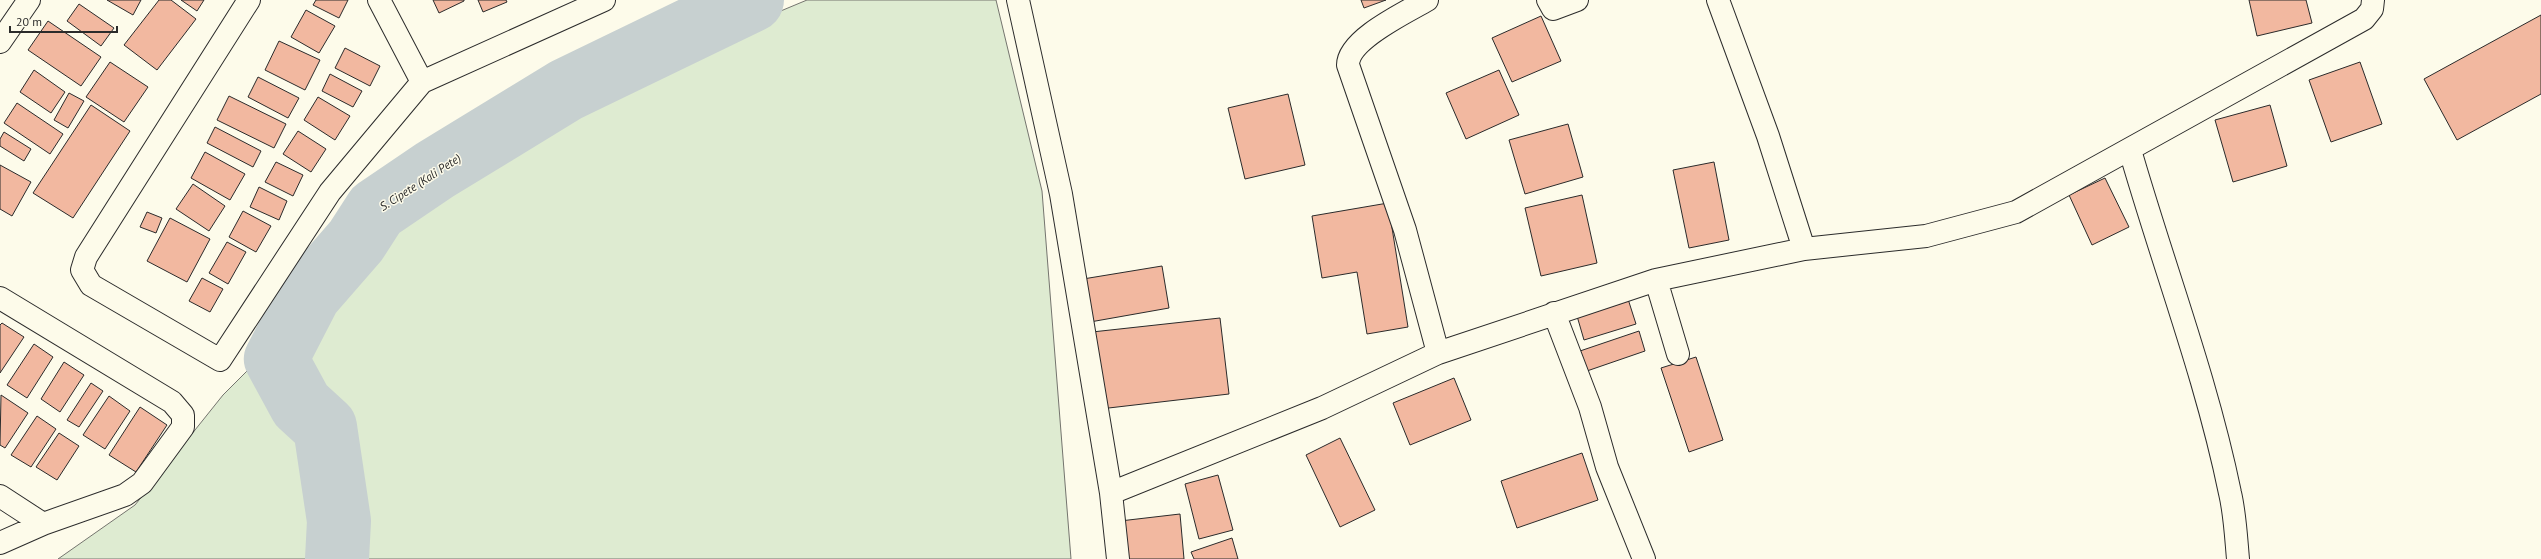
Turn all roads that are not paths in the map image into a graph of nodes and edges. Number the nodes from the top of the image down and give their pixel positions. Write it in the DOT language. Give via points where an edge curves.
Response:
graph roads {
  1 [pos="29,0"];
  2 [pos="249,0"];
  3 [pos="379,0"];
  4 [pos="604,0"];
  5 [pos="1018,0"];
  6 [pos="1427,0"];
  7 [pos="1548,0"];
  8 [pos="1577,0"];
  9 [pos="1718,0"];
  10 [pos="2373,0"];
  11 [pos="0,42"];
  12 [pos="422,82"];
  13 [pos="2130,150"];
  14 [pos="1804,249"];
  15 [pos="1656,280"];
  16 [pos="0,298"];
  17 [pos="1554,313"];
  18 [pos="1438,353"];
  19 [pos="1678,354"];
  20 [pos="1111,494"];
  21 [pos="0,496"];
  22 [pos="43,524"];
  23 [pos="0,543"];
  24 [pos="1118,559"];
  25 [pos="1644,559"];
  26 [pos="2238,559"];
  1 -- 11 [label="street"];
  2 -- 12 [label="street" via="86,257 82,270 91,285 220,360 330,192"];
  3 -- 12 [label="street"];
  4 -- 12 [label="street"];
  5 -- 20 [label="street" via="1061,194"];
  6 -- 18 [label="street" via="1369,35 1350,53 1348,65 1405,230"];
  7 -- 8 [label="street" via="1553,8"];
  9 -- 14 [label="street" via="1768,136"];
  10 -- 13 [label="street" via="2372,9 2364,19"];
  13 -- 14 [label="street" via="2016,212 1926,236"];
  13 -- 26 [label="street" via="2147,210 2194,350 2230,494"];
  14 -- 15 [label="street"];
  15 -- 17 [label="street"];
  15 -- 19 [label="street"];
  16 -- 22 [label="street" via="172,402 183,415 184,427 142,483 125,495"];
  17 -- 18 [label="street"];
  17 -- 25 [label="street" via="1590,407 1607,467"];
  18 -- 20 [label="street" via="1322,408"];
  20 -- 24 [label="street"];
  21 -- 22 [label="street"];
  22 -- 23 [label="street"];
}
